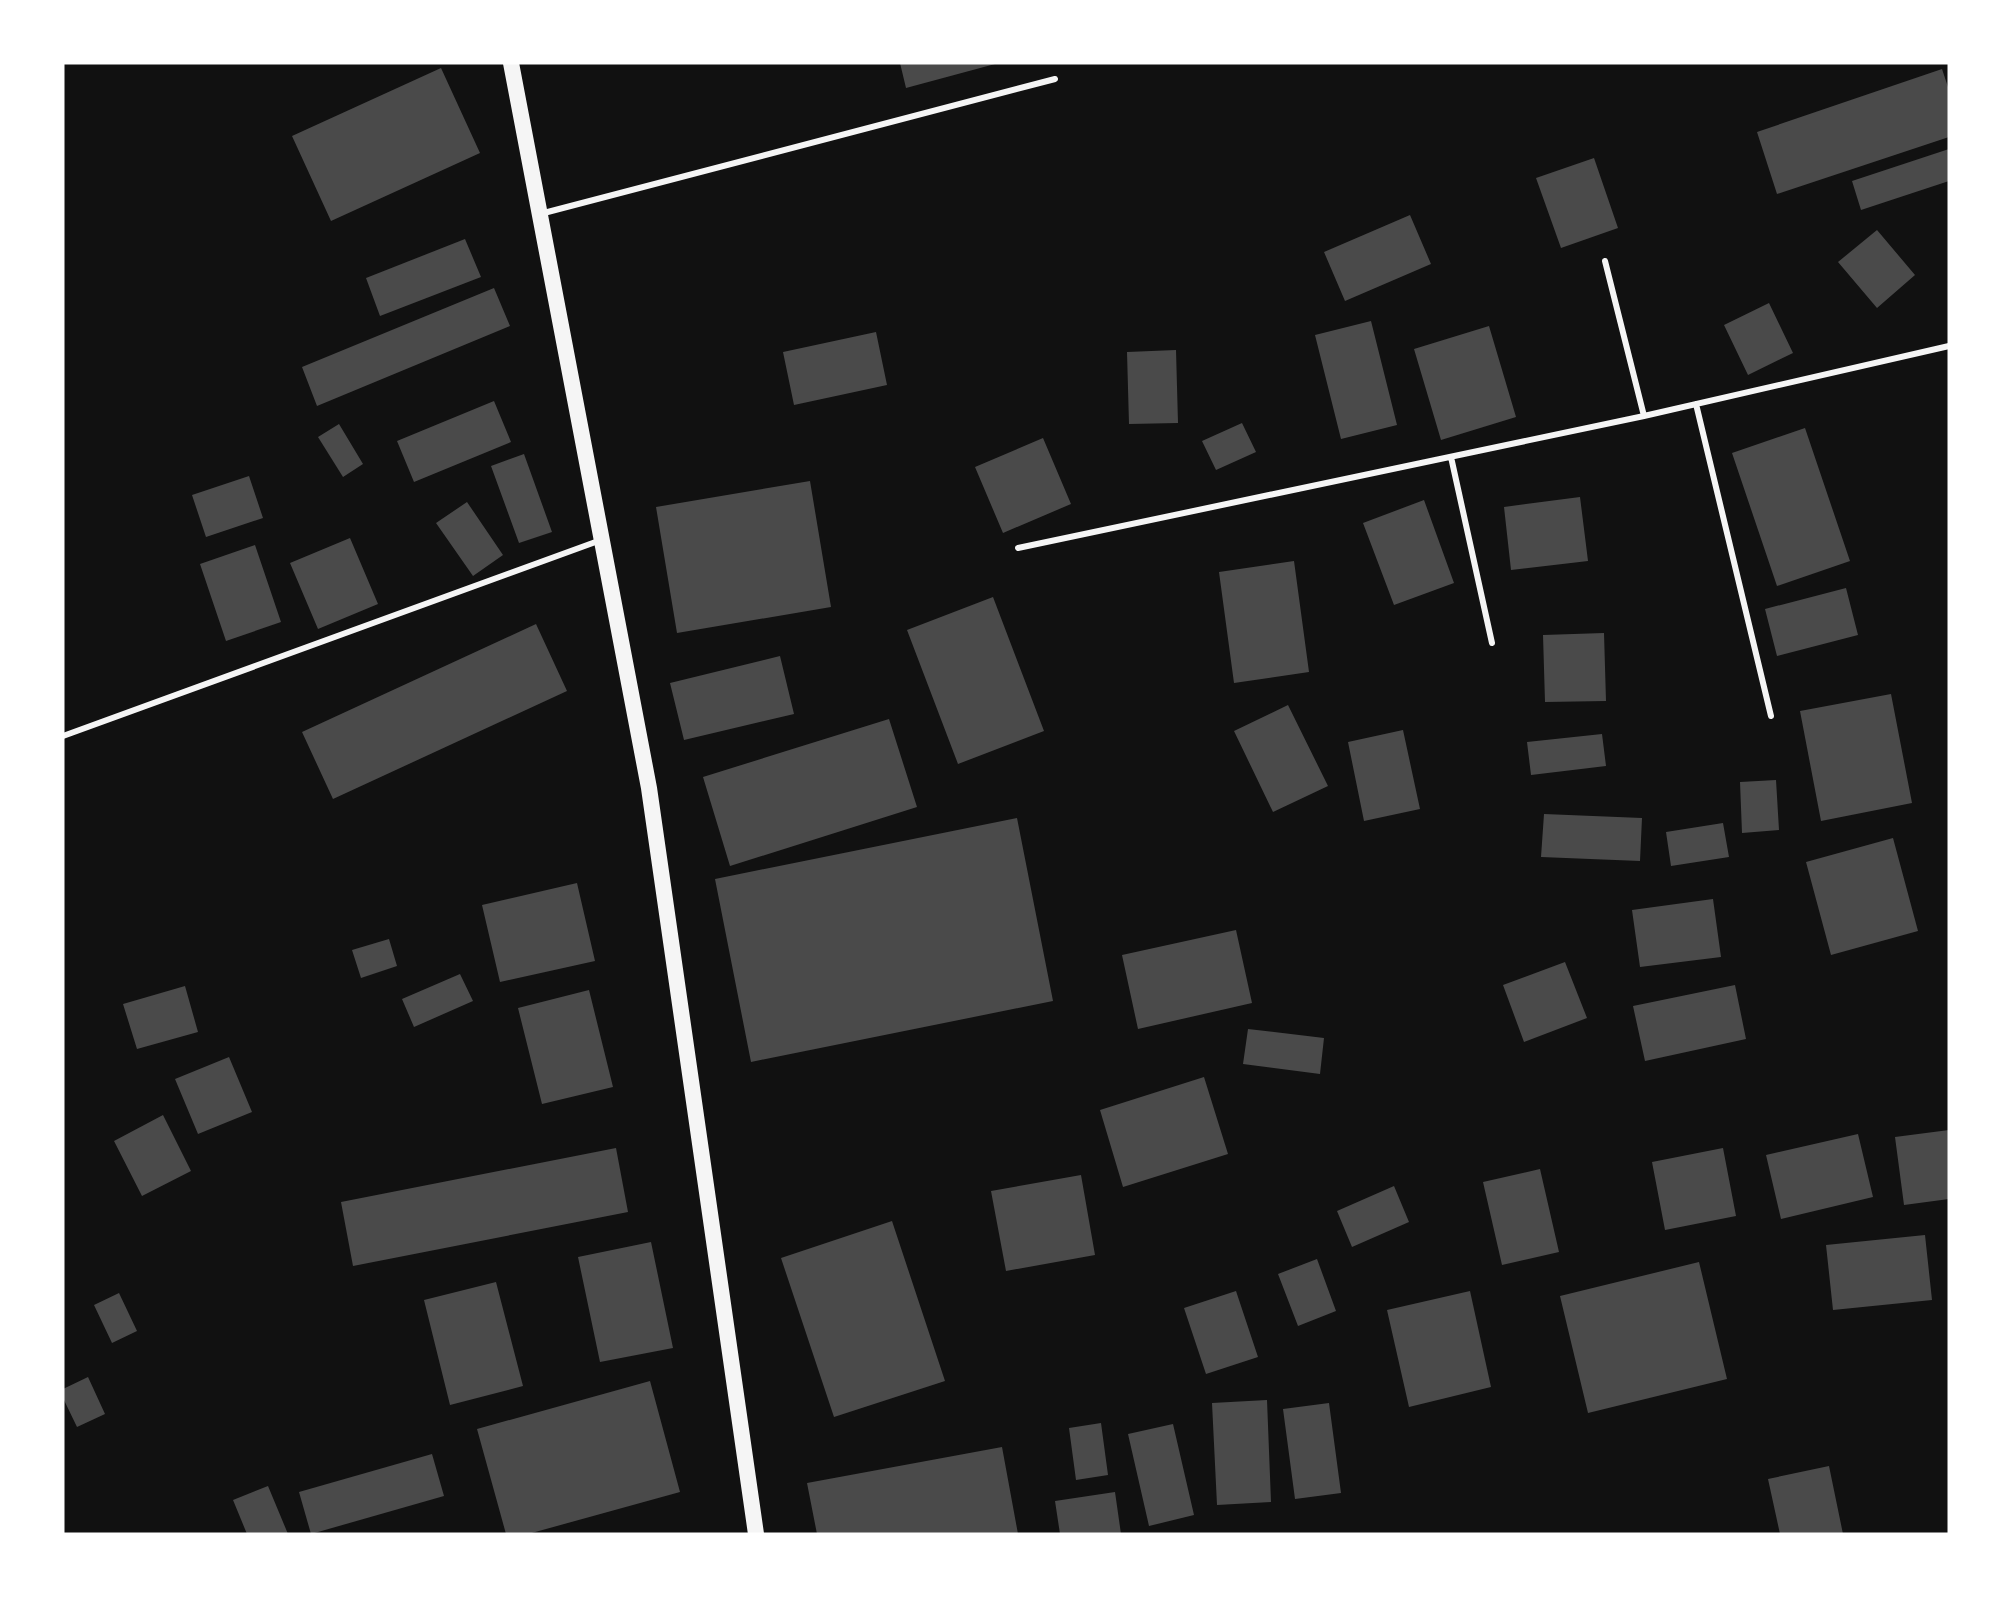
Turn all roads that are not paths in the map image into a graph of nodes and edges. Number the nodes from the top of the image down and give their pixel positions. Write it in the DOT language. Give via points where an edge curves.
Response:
graph roads {
  1 [pos="511,63"];
  2 [pos="1055,79"];
  3 [pos="540,214"];
  4 [pos="1605,261"];
  5 [pos="1949,346"];
  6 [pos="1696,404"];
  7 [pos="1644,417"];
  8 [pos="1451,457"];
  9 [pos="602,540"];
  10 [pos="1018,548"];
  11 [pos="1492,644"];
  12 [pos="1771,716"];
  13 [pos="63,736"];
  14 [pos="756,1534"];
  1 -- 3 [label="highway"];
  2 -- 3 [label="street"];
  3 -- 9 [label="highway"];
  4 -- 7 [label="street"];
  5 -- 6 [label="street"];
  6 -- 7 [label="street"];
  6 -- 12 [label="street"];
  7 -- 8 [label="street"];
  8 -- 10 [label="street"];
  8 -- 11 [label="street"];
  9 -- 13 [label="street"];
  9 -- 14 [label="highway" via="649,788"];
}
